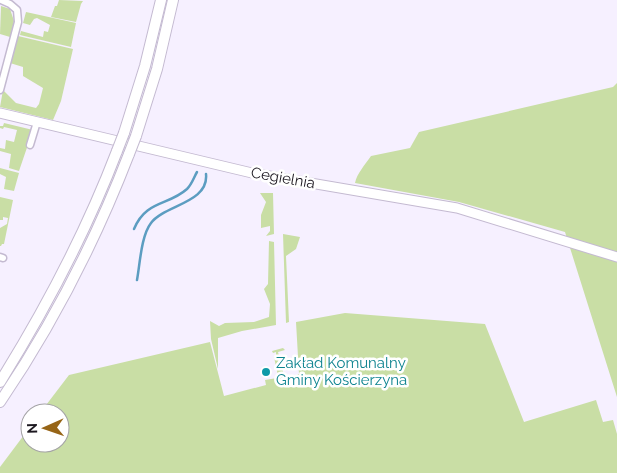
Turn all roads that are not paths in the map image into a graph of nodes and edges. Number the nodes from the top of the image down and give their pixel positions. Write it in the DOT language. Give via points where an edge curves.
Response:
graph roads {
  1 [pos="1,0"];
  2 [pos="160,0"];
  3 [pos="174,0"];
  4 [pos="0,90"];
  5 [pos="0,113"];
  6 [pos="37,122"];
  7 [pos="30,145"];
  8 [pos="617,257"];
  9 [pos="0,382"];
  10 [pos="0,402"];
  1 -- 4 [label="street" via="17,10 18,22"];
  2 -- 9 [label="main road, bridge" via="124,133 86,227"];
  3 -- 10 [label="main road, bridge" via="136,136 104,217 39,341"];
  5 -- 6 [label="street, Cegielnia"];
  6 -- 7 [label="street"];
  6 -- 8 [label="street, Cegielnia" via="252,173 457,208"];
}
